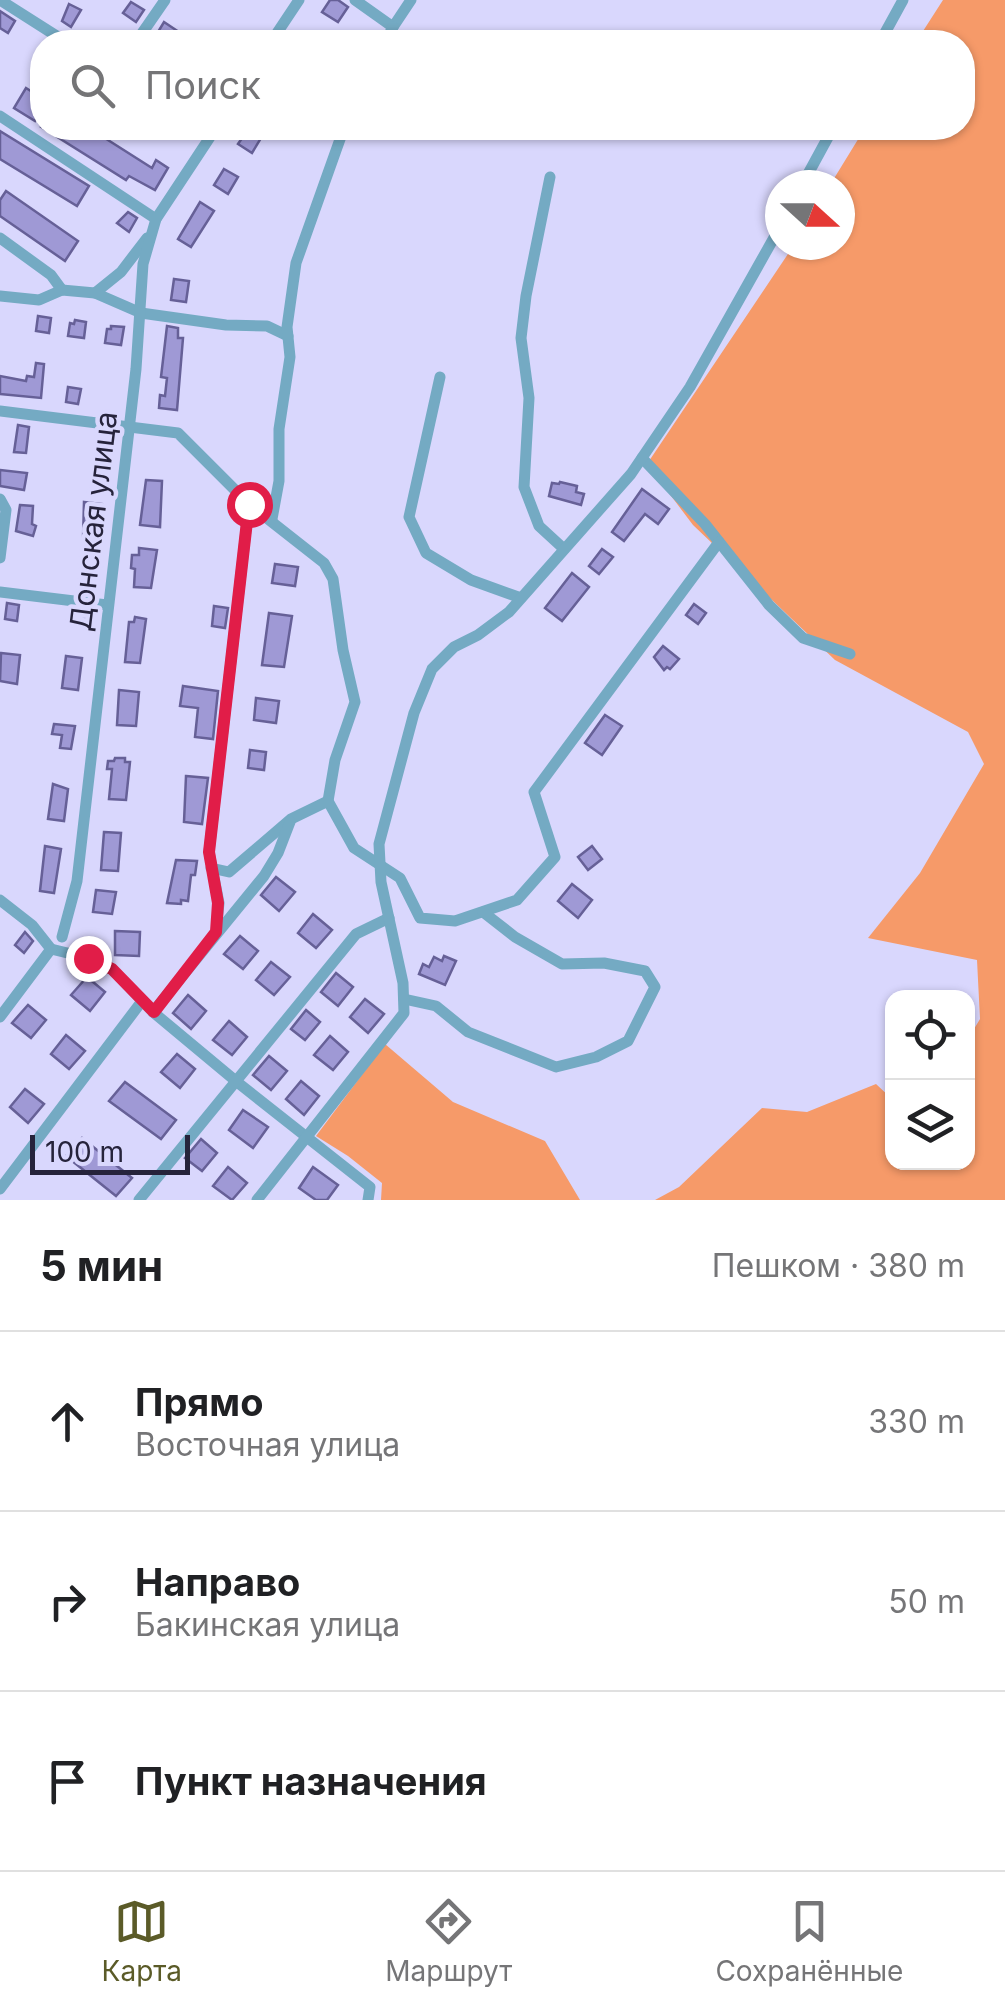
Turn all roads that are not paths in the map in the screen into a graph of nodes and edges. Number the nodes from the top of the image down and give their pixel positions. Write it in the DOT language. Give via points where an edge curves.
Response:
graph roads {
  1 [pos="0,0"];
  2 [pos="166,0"];
  3 [pos="299,0"];
  4 [pos="355,0"];
  5 [pos="411,0"];
  6 [pos="903,0"];
  7 [pos="394,28"];
  8 [pos="47,30"];
  9 [pos="145,30"];
  10 [pos="279,30"];
  11 [pos="887,30"];
  12 [pos="0,116"];
  13 [pos="30,137"];
  14 [pos="34,140"];
  15 [pos="208,140"];
  16 [pos="340,140"];
  17 [pos="826,140"];
  18 [pos="810,170"];
  19 [pos="550,176"];
  20 [pos="155,224"];
  21 [pos="0,238"];
  22 [pos="765,253"];
  23 [pos="62,290"];
  24 [pos="95,293"];
  25 [pos="0,296"];
  26 [pos="141,313"];
  27 [pos="288,336"];
  28 [pos="440,377"];
  29 [pos="0,412"];
  30 [pos="129,428"];
  31 [pos="642,458"];
  32 [pos="0,499"];
  33 [pos="249,504"];
  34 [pos="272,519"];
  35 [pos="719,542"];
  36 [pos="564,549"];
  37 [pos="0,558"];
  38 [pos="0,592"];
  39 [pos="521,598"];
  40 [pos="107,605"];
  41 [pos="850,654"];
  42 [pos="328,801"];
  43 [pos="291,820"];
  44 [pos="380,862"];
  45 [pos="212,868"];
  46 [pos="229,872"];
  47 [pos="0,900"];
  48 [pos="218,903"];
  49 [pos="483,912"];
  50 [pos="389,918"];
  51 [pos="32,925"];
  52 [pos="216,932"];
  53 [pos="62,937"];
  54 [pos="51,949"];
  55 [pos="65,952"];
  56 [pos="404,999"];
  57 [pos="142,1001"];
  58 [pos="154,1012"];
  59 [pos="0,1017"];
  60 [pos="237,1082"];
  61 [pos="307,1138"];
  62 [pos="0,1189"];
  63 [pos="139,1200"];
  64 [pos="257,1200"];
  65 [pos="368,1200"];
  1 -- 8 [label="street"];
  2 -- 9 [label="street"];
  3 -- 10 [label="street"];
  4 -- 7 [label="street"];
  5 -- 7 [label="street"];
  6 -- 11 [label="street"];
  12 -- 13 [label="street"];
  14 -- 20 [label="street"];
  15 -- 20 [label="street, Донская улица"];
  16 -- 27 [label="street" via="296,263"];
  17 -- 18 [label="street"];
  19 -- 36 [label="street" via="522,338 529,398 524,487 539,526"];
  20 -- 24 [label="street" via="121,272"];
  20 -- 26 [label="street, Донская улица" via="143,264"];
  21 -- 23 [label="street" via="51,274"];
  22 -- 31 [label="street"];
  23 -- 24 [label="street"];
  23 -- 25 [label="street" via="39,300"];
  24 -- 26 [label="street"];
  26 -- 27 [label="street" via="267,326"];
  26 -- 30 [label="street, Донская улица"];
  27 -- 34 [label="street"];
  28 -- 39 [label="street" via="409,517 426,553 471,580"];
  29 -- 30 [label="street"];
  30 -- 33 [label="street" via="178,433"];
  30 -- 40 [label="street, Донская улица"];
  31 -- 35 [label="street"];
  31 -- 36 [label="street"];
  32 -- 37 [label="street" via="6,510"];
  33 -- 34 [label="street"];
  33 -- 45 [label="street"];
  34 -- 42 [label="street" via="324,563 333,579 354,702"];
  35 -- 41 [label="street" via="803,638"];
  35 -- 49 [label="street" via="534,792 555,857 517,900"];
  36 -- 39 [label="street"];
  38 -- 40 [label="street"];
  39 -- 44 [label="street" via="494,626 454,647 432,669 399,764"];
  40 -- 53 [label="street, Донская улица" via="77,880"];
  42 -- 43 [label="street"];
  42 -- 44 [label="street" via="354,848"];
  43 -- 46 [label="street"];
  43 -- 52 [label="street" via="264,876"];
  44 -- 49 [label="street" via="400,878 420,918 455,922"];
  44 -- 50 [label="street"];
  45 -- 46 [label="street"];
  45 -- 48 [label="street"];
  46 -- 48 [label="street"];
  47 -- 51 [label="street"];
  48 -- 52 [label="street"];
  49 -- 56 [label="street" via="562,964 604,963 645,972 655,987 628,1041 556,1067 468,1032 436,1006"];
  50 -- 56 [label="street"];
  50 -- 60 [label="street" via="356,934"];
  51 -- 53 [label="street"];
  51 -- 54 [label="street"];
  52 -- 58 [label="street"];
  53 -- 55 [label="street"];
  54 -- 55 [label="street"];
  54 -- 59 [label="street"];
  55 -- 57 [label="street" via="112,969"];
  56 -- 61 [label="street" via="404,1013"];
  57 -- 58 [label="street"];
  57 -- 62 [label="street"];
  58 -- 60 [label="street"];
  60 -- 61 [label="street"];
  60 -- 63 [label="street"];
  61 -- 64 [label="street"];
  61 -- 65 [label="street" via="370,1188"];
}
